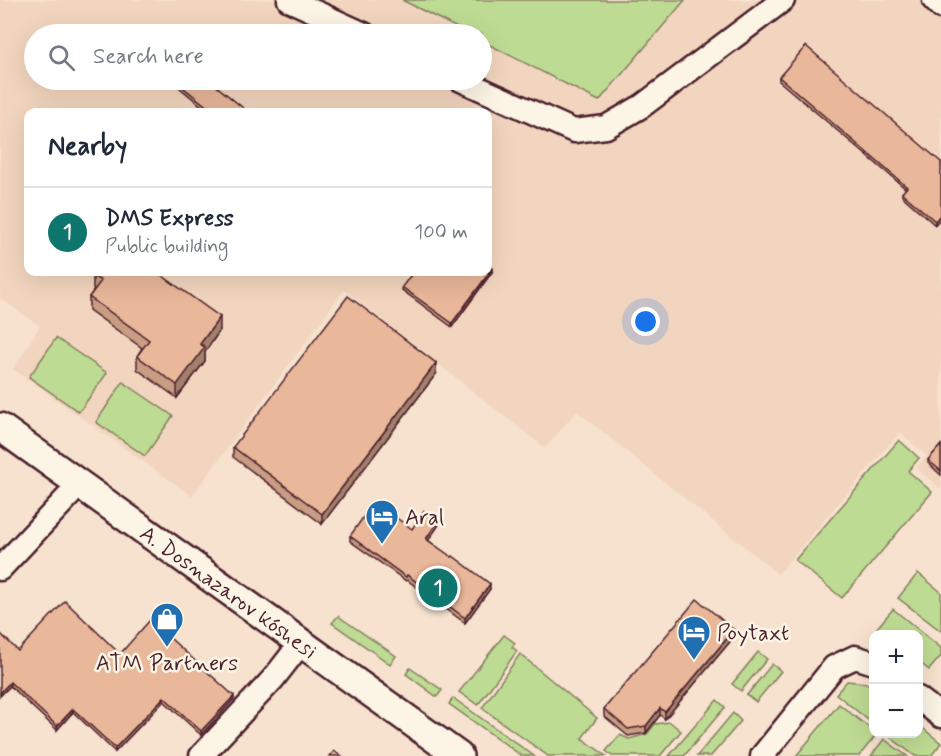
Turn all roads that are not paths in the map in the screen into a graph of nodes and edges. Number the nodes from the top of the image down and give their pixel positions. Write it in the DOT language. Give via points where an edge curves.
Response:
graph roads {
  1 [pos="289,0"];
  2 [pos="783,0"];
  3 [pos="934,0"];
  4 [pos="941,7"];
  5 [pos="342,24"];
  6 [pos="483,90"];
  7 [pos="0,427"];
  8 [pos="80,484"];
  9 [pos="0,569"];
  10 [pos="301,643"];
  11 [pos="869,662"];
  12 [pos="923,702"];
  13 [pos="941,716"];
  14 [pos="201,756"];
  15 [pos="459,756"];
  16 [pos="762,756"];
  1 -- 5 [label="street"];
  2 -- 6 [label="street" via="642,106 606,127 574,131"];
  3 -- 4 [label="street"];
  7 -- 8 [label="main road, A. Dosnazarov kóshesi"];
  8 -- 9 [label="street"];
  8 -- 10 [label="main road, A. Dosnazarov kóshesi"];
  10 -- 14 [label="street"];
  10 -- 15 [label="main road, A. Dosnazarov kóshesi"];
  11 -- 16 [label="street" via="855,657 834,667"];
  12 -- 13 [label="street"];
}
